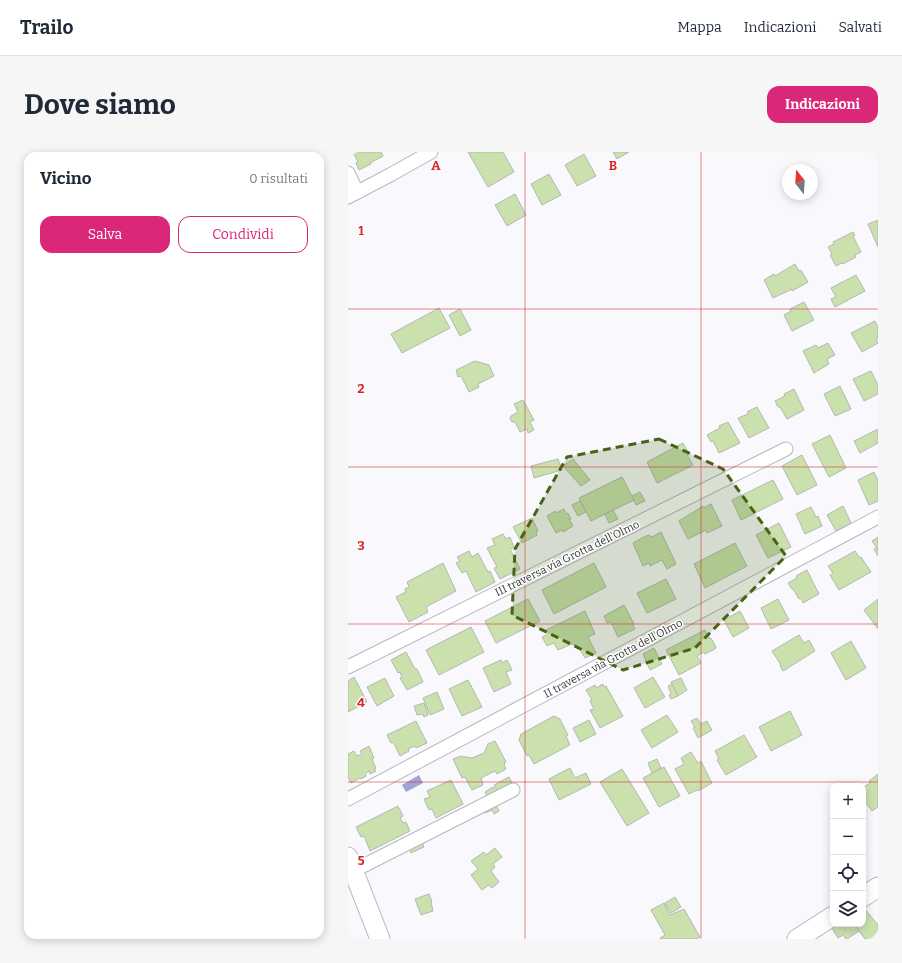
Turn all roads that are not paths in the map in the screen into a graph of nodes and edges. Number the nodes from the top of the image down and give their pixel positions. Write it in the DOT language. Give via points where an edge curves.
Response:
graph roads {
  1 [pos="431,152"];
  2 [pos="348,173"];
  3 [pos="352,194"];
  4 [pos="786,449"];
  5 [pos="878,517"];
  6 [pos="348,667"];
  7 [pos="513,790"];
  8 [pos="348,799"];
  9 [pos="351,864"];
  10 [pos="878,887"];
  11 [pos="866,894"];
  12 [pos="830,918"];
  13 [pos="380,939"];
  14 [pos="797,939"];
  1 -- 3 [label="street"];
  2 -- 3 [label="street"];
  4 -- 6 [label="street, III traversa via Grotta dell'Olmo"];
  5 -- 8 [label="street, II traversa via Grotta dell'Olmo"];
  7 -- 9 [label="street"];
  9 -- 13 [label="street"];
  10 -- 11 [label="street"];
  12 -- 14 [label="street"];
}
